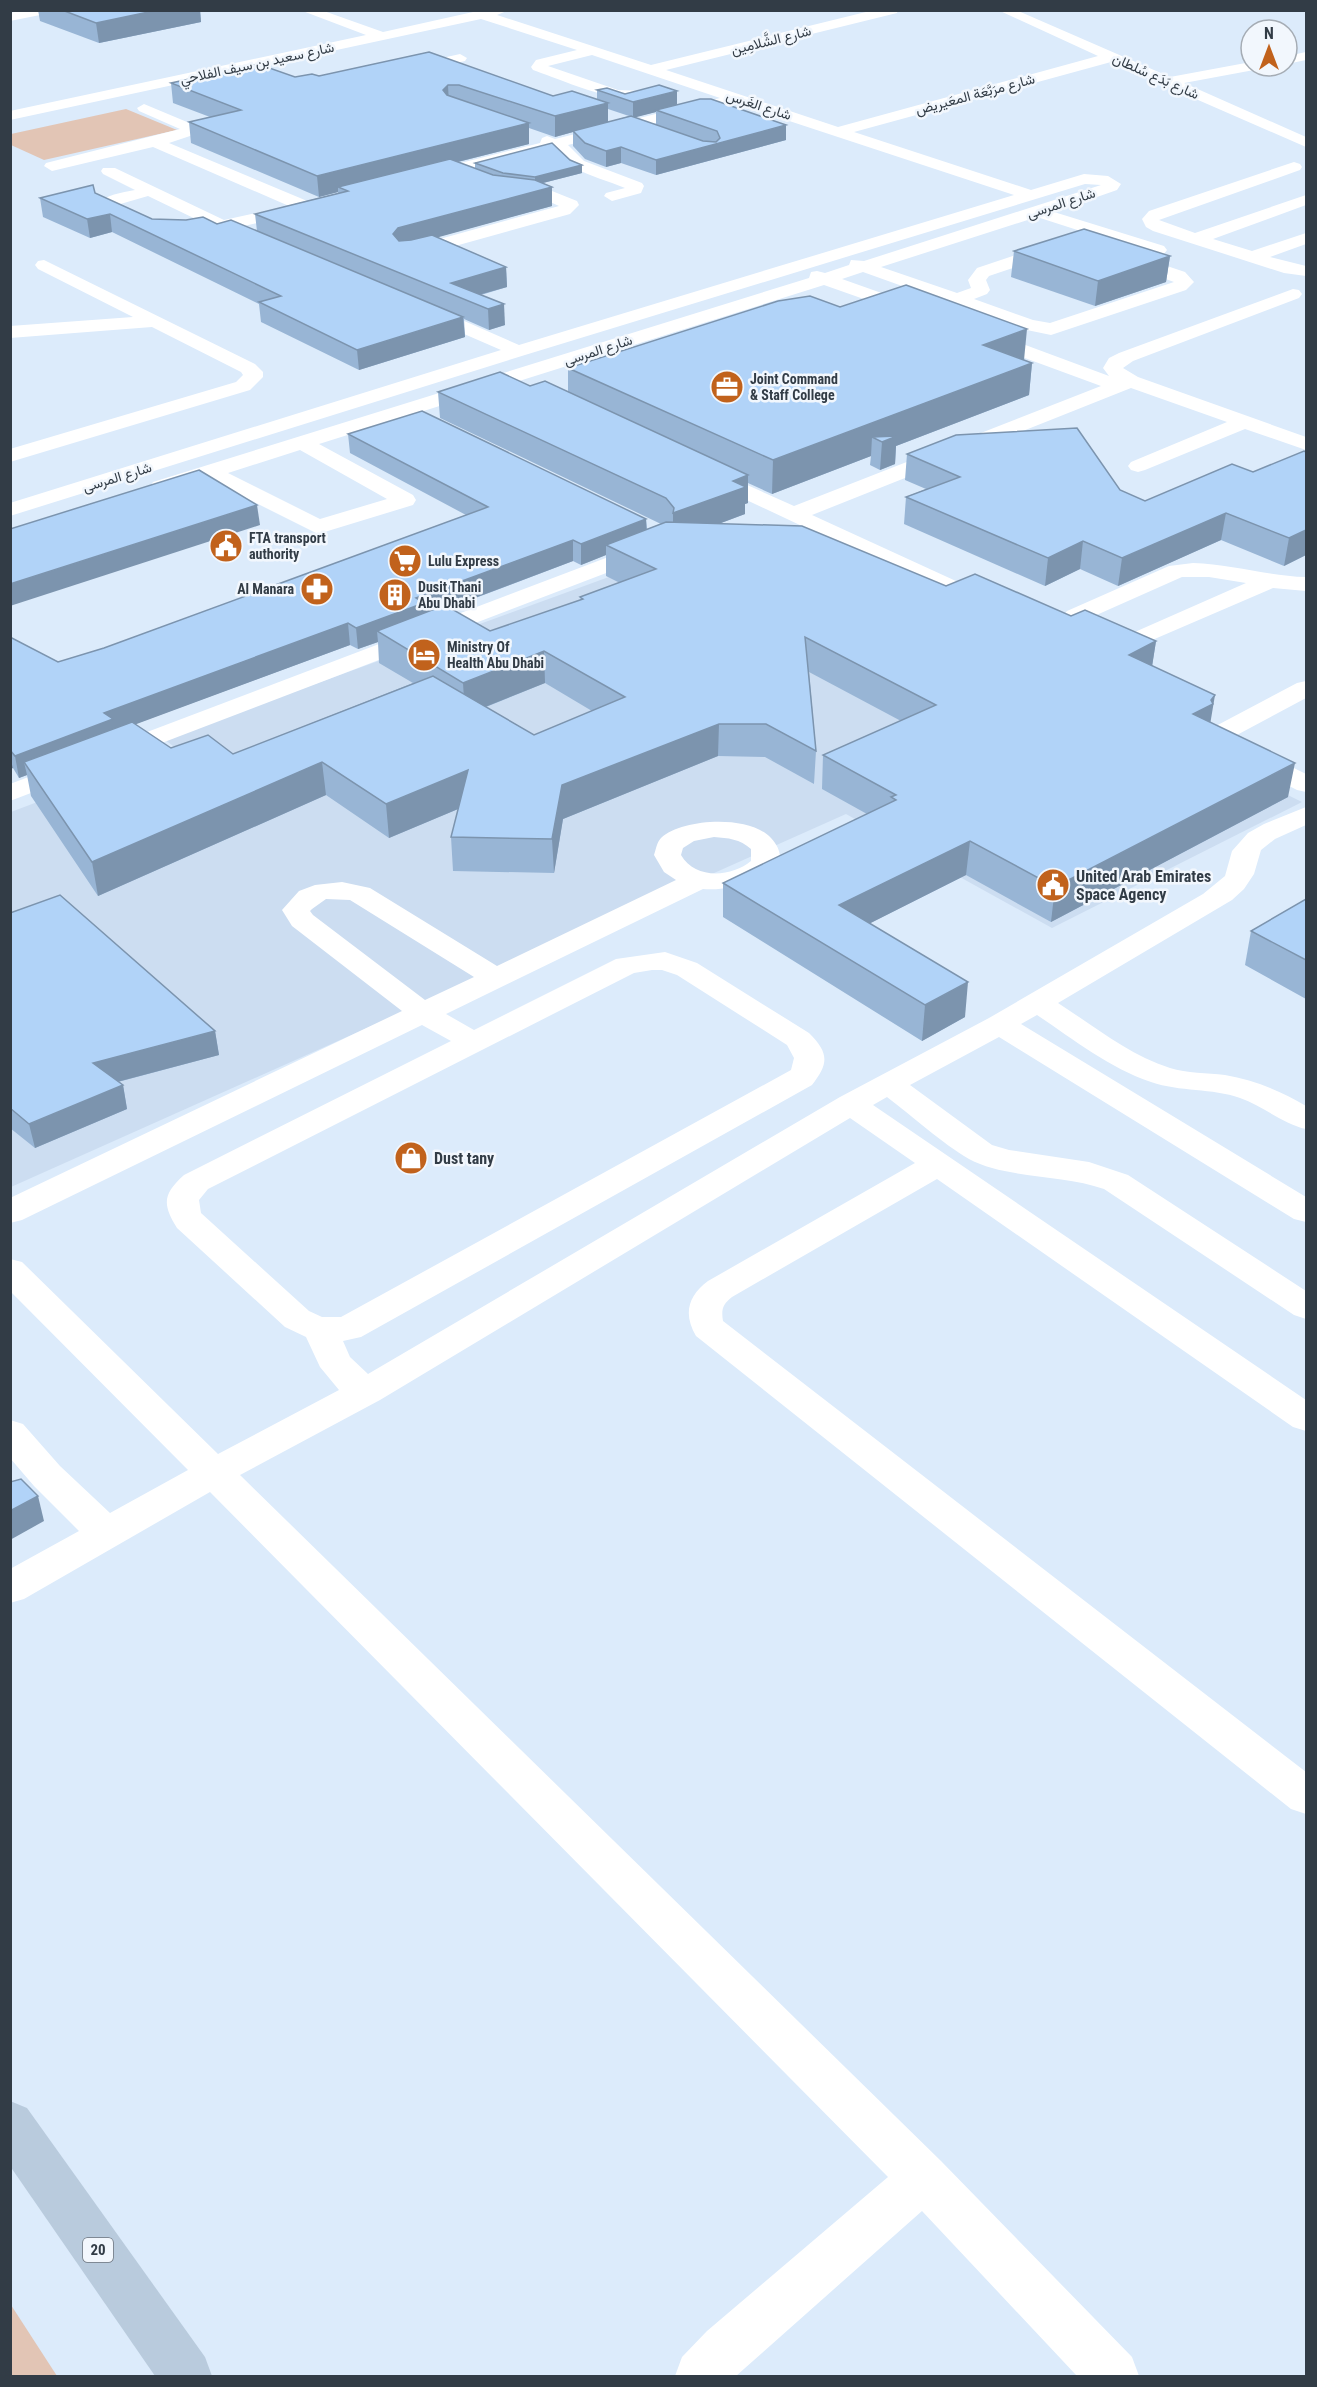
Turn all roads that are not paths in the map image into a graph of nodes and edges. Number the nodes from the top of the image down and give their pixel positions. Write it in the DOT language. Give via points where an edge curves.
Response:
graph roads {
  1 [pos="45,10"];
  2 [pos="306,10"];
  3 [pos="503,10"];
  4 [pos="892,10"];
  5 [pos="1004,10"];
  6 [pos="483,15"];
  7 [pos="10,17"];
  8 [pos="382,36"];
  9 [pos="593,51"];
  10 [pos="1112,57"];
  11 [pos="460,62"];
  12 [pos="1239,69"];
  13 [pos="650,70"];
  14 [pos="396,72"];
  15 [pos="1169,82"];
  16 [pos="692,84"];
  17 [pos="924,97"];
  18 [pos="736,98"];
  19 [pos="942,103"];
  20 [pos="144,108"];
  21 [pos="10,116"];
  22 [pos="610,117"];
  23 [pos="632,124"];
  24 [pos="839,131"];
  25 [pos="654,132"];
  26 [pos="532,136"];
  27 [pos="154,142"];
  28 [pos="1306,142"];
  29 [pos="554,144"];
  30 [pos="52,166"];
  31 [pos="1294,167"];
  32 [pos="452,170"];
  33 [pos="109,171"];
  34 [pos="407,181"];
  35 [pos="149,191"];
  36 [pos="612,196"];
  37 [pos="1306,200"];
  38 [pos="1036,204"];
  39 [pos="222,226"];
  40 [pos="146,227"];
  41 [pos="176,234"];
  42 [pos="1306,237"];
  43 [pos="248,238"];
  44 [pos="1195,238"];
  45 [pos="1223,248"];
  46 [pos="406,254"];
  47 [pos="833,255"];
  48 [pos="1177,256"];
  49 [pos="1196,257"];
  50 [pos="1253,257"];
  51 [pos="44,265"];
  52 [pos="861,266"];
  53 [pos="793,267"];
  54 [pos="1306,271"];
  55 [pos="822,278"];
  56 [pos="1262,284"];
  57 [pos="1300,296"];
  58 [pos="956,300"];
  59 [pos="411,304"];
  60 [pos="902,306"];
  61 [pos="852,310"];
  62 [pos="934,318"];
  63 [pos="157,321"];
  64 [pos="615,321"];
  65 [pos="967,330"];
  66 [pos="10,332"];
  67 [pos="518,351"];
  68 [pos="556,363"];
  69 [pos="1125,384"];
  70 [pos="375,397"];
  71 [pos="405,411"];
  72 [pos="1245,422"];
  73 [pos="437,426"];
  74 [pos="302,443"];
  75 [pos="1306,444"];
  76 [pos="10,456"];
  77 [pos="687,464"];
  78 [pos="1138,466"];
  79 [pos="210,472"];
  80 [pos="143,493"];
  81 [pos="15,508"];
  82 [pos="794,514"];
  83 [pos="43,524"];
  84 [pos="649,530"];
  85 [pos="1268,582"];
  86 [pos="1306,584"];
  87 [pos="961,592"];
  88 [pos="1075,616"];
  89 [pos="1136,640"];
  90 [pos="1306,688"];
  91 [pos="1306,784"];
  92 [pos="10,793"];
  93 [pos="1302,822"];
  94 [pos="699,880"];
  95 [pos="496,978"];
  96 [pos="1037,1002"];
  97 [pos="423,1013"];
  98 [pos="1000,1024"];
  99 [pos="474,1042"];
  100 [pos="888,1083"];
  101 [pos="851,1104"];
  102 [pos="1306,1119"];
  103 [pos="937,1165"];
  104 [pos="1306,1211"];
  105 [pos="10,1212"];
  106 [pos="10,1270"];
  107 [pos="1306,1307"];
  108 [pos="322,1330"];
  109 [pos="367,1391"];
  110 [pos="1306,1418"];
  111 [pos="10,1433"];
  112 [pos="213,1473"];
  113 [pos="106,1533"];
  114 [pos="10,1588"];
  115 [pos="1306,1796"];
  116 [pos="10,2124"];
  117 [pos="924,2178"];
  118 [pos="186,2376"];
  119 [pos="701,2376"];
  120 [pos="1113,2376"];
  1 -- 7 [label="street"];
  2 -- 8 [label="street"];
  3 -- 6 [label="street, شارع سعيد بن سيف الفلاحي"];
  4 -- 13 [label="street, شارع الشَّلامِين"];
  5 -- 10 [label="street, شارع بَدَع سُلطان"];
  6 -- 8 [label="street, شارع سعيد بن سيف الفلاحي"];
  6 -- 9 [label="street, شارع الغَرس"];
  8 -- 21 [label="street, شارع سعيد بن سيف الفلاحي"];
  9 -- 13 [label="street, شارع الغَرس"];
  9 -- 16 [label="street" via="540,63 537,67 616,94 636,96"];
  10 -- 15 [label="street, شارع بَدَع سُلطان"];
  10 -- 19 [label="street, شارع مرَبَّعَة المعَيريض"];
  11 -- 14 [label="street"];
  12 -- 15 [label="street"];
  13 -- 16 [label="street, شارع الغَرس"];
  15 -- 28 [label="street, شارع بَدَع سُلطان"];
  16 -- 18 [label="street, شارع الغَرس"];
  17 -- 19 [label="street"];
  18 -- 23 [label="street"];
  18 -- 24 [label="street, شارع الغَرس"];
  19 -- 24 [label="street, شارع مرَبَّعَة المعَيريض"];
  20 -- 27 [label="street" via="194,130"];
  22 -- 23 [label="street"];
  23 -- 25 [label="street"];
  23 -- 29 [label="street"];
  24 -- 38 [label="street, شارع الغَرس"];
  26 -- 29 [label="street"];
  27 -- 30 [label="street"];
  27 -- 39 [label="street" via="312,206"];
  29 -- 32 [label="street"];
  29 -- 36 [label="street" via="579,164 636,186 635,190"];
  31 -- 44 [label="street" via="1150,219 1159,227"];
  32 -- 34 [label="street"];
  32 -- 46 [label="street" via="505,191 542,192 571,205"];
  33 -- 35 [label="street"];
  35 -- 39 [label="street"];
  35 -- 40 [label="street" via="105,205"];
  37 -- 44 [label="street"];
  38 -- 47 [label="street, شارع المرسى"];
  38 -- 48 [label="street, شارع الغَرس"];
  38 -- 52 [label="street, شارع المرسى"];
  39 -- 41 [label="street"];
  39 -- 43 [label="street"];
  42 -- 50 [label="street"];
  44 -- 45 [label="street"];
  45 -- 49 [label="street"];
  45 -- 50 [label="street"];
  47 -- 52 [label="street"];
  47 -- 53 [label="street, شارع المرسى"];
  50 -- 54 [label="street"];
  51 -- 63 [label="street"];
  52 -- 55 [label="street, شارع المرسى"];
  52 -- 58 [label="street"];
  53 -- 55 [label="street"];
  53 -- 64 [label="street, شارع المرسى"];
  55 -- 60 [label="street"];
  55 -- 68 [label="street, شارع المرسى"];
  56 -- 57 [label="street"];
  57 -- 69 [label="street" via="1116,362 1113,368"];
  58 -- 58 [label="street" via="1051,329 1185,282 1179,276 1078,244 1063,245 983,272 977,280 981,291"];
  59 -- 67 [label="street"];
  60 -- 61 [label="street"];
  60 -- 62 [label="street"];
  63 -- 66 [label="street"];
  63 -- 76 [label="street" via="248,368 253,377 243,386"];
  64 -- 67 [label="street, شارع المرسى"];
  64 -- 68 [label="street" via="634,332 560,356"];
  65 -- 69 [label="street"];
  67 -- 70 [label="street, شارع المرسى"];
  68 -- 71 [label="street, شارع المرسى"];
  69 -- 72 [label="street"];
  69 -- 82 [label="street"];
  70 -- 71 [label="street"];
  70 -- 81 [label="street, شارع المرسى"];
  71 -- 73 [label="street"];
  71 -- 74 [label="street, شارع المرسى"];
  72 -- 75 [label="street"];
  72 -- 78 [label="street"];
  74 -- 79 [label="street, شارع المرسى"];
  74 -- 79 [label="street" via="405,500 318,527"];
  77 -- 82 [label="street"];
  79 -- 80 [label="street, شارع المرسى"];
  81 -- 83 [label="street"];
  82 -- 87 [label="street"];
  84 -- 92 [label="street" via="661,538 655,547"];
  85 -- 86 [label="street"];
  85 -- 88 [label="street" via="1190,568"];
  85 -- 89 [label="street"];
  90 -- 91 [label="street" via="1221,733 1232,747"];
  93 -- 96 [label="street" via="1270,831 1253,843 1245,852 1242,870 1232,886 1214,900"];
  94 -- 95 [label="street"];
  95 -- 97 [label="street"];
  95 -- 97 [label="street" via="360,894 341,889 321,891 304,899 296,910 302,920"];
  96 -- 98 [label="street"];
  96 -- 102 [label="street" via="1141,1068 1186,1081 1257,1093"];
  97 -- 99 [label="street"];
  97 -- 105 [label="street"];
  98 -- 100 [label="street"];
  98 -- 104 [label="street"];
  99 -- 108 [label="street" via="185,1191 182,1211 189,1220 297,1319 310,1328"];
  99 -- 108 [label="street" via="626,966 652,961 687,969 798,1039 811,1058 809,1069 801,1078 439,1280 349,1328"];
  100 -- 101 [label="street"];
  100 -- 107 [label="street" via="981,1152 1005,1160 1089,1172 1116,1182"];
  101 -- 103 [label="street"];
  101 -- 109 [label="street"];
  103 -- 110 [label="street"];
  103 -- 115 [label="street" via="720,1289 705,1307 708,1328"];
  106 -- 112 [label="street"];
  108 -- 109 [label="street" via="329,1355 338,1368"];
  109 -- 112 [label="street"];
  111 -- 113 [label="street" via="34,1483"];
  112 -- 113 [label="street"];
  112 -- 117 [label="street"];
  113 -- 114 [label="street"];
  116 -- 118 [label="main road, 20"];
  117 -- 119 [label="street" via="725,2349"];
  117 -- 120 [label="street"];
}
